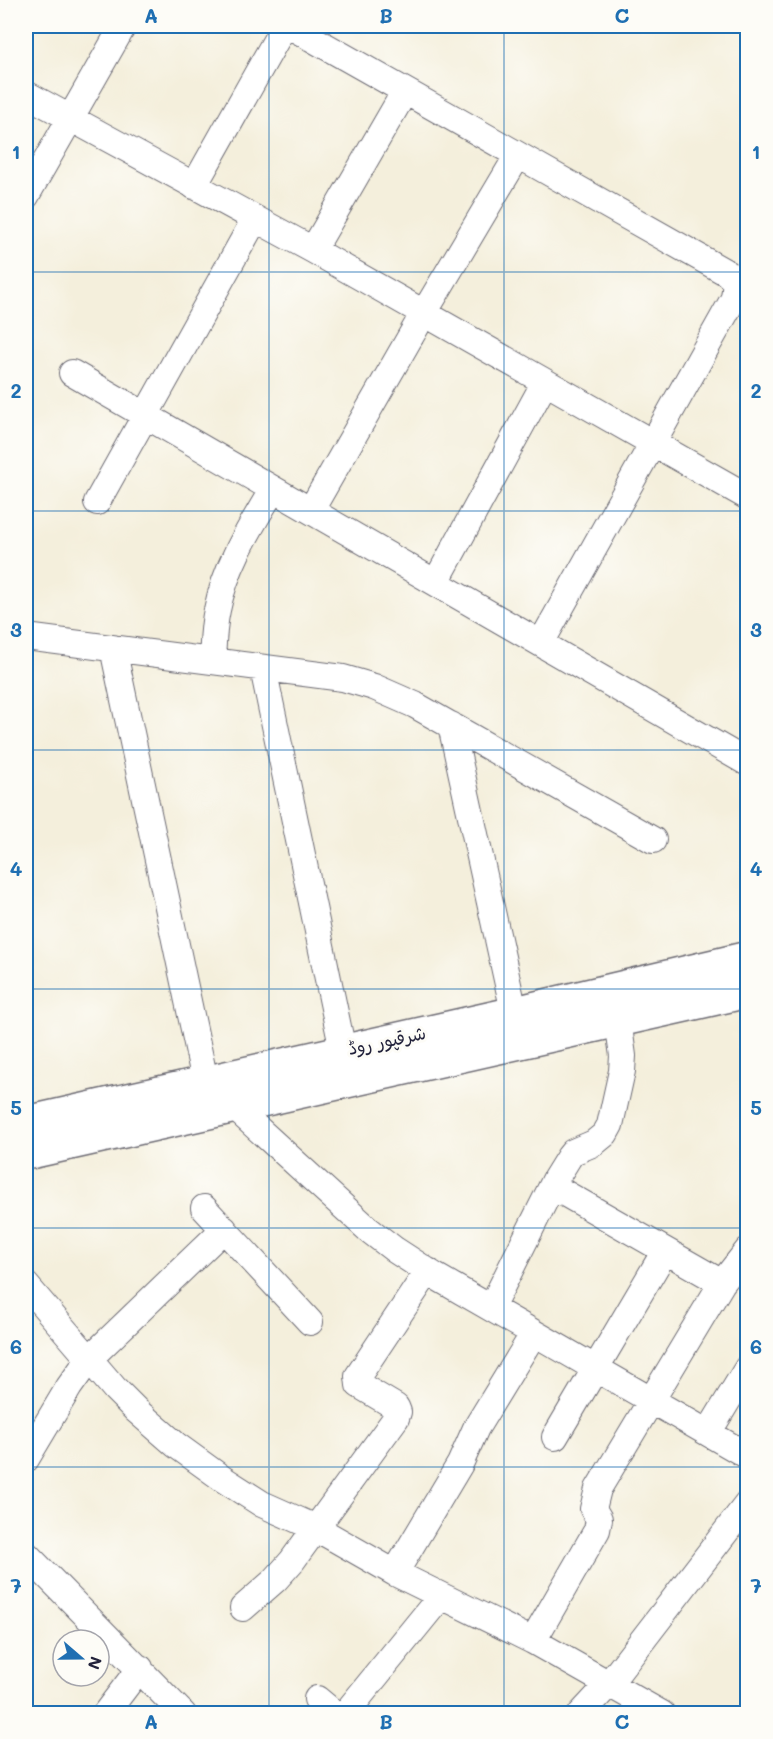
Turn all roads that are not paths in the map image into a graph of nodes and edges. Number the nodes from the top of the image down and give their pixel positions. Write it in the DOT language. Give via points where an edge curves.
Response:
graph roads {
  1 [pos="123,26"];
  2 [pos="284,26"];
  3 [pos="290,26"];
  4 [pos="405,91"];
  5 [pos="26,94"];
  6 [pos="70,118"];
  7 [pos="518,155"];
  8 [pos="194,186"];
  9 [pos="26,196"];
  10 [pos="255,219"];
  11 [pos="313,250"];
  12 [pos="424,313"];
  13 [pos="72,373"];
  14 [pos="545,382"];
  15 [pos="144,415"];
  16 [pos="652,442"];
  17 [pos="273,489"];
  18 [pos="747,497"];
  19 [pos="97,502"];
  20 [pos="310,510"];
  21 [pos="436,582"];
  22 [pos="26,637"];
  23 [pos="541,643"];
  24 [pos="113,648"];
  25 [pos="212,661"];
  26 [pos="263,668"];
  27 [pos="452,725"];
  28 [pos="747,763"];
  29 [pos="653,840"];
  30 [pos="747,958"];
  31 [pos="747,991"];
  32 [pos="618,1020"];
  33 [pos="518,1027"];
  34 [pos="346,1065"];
  35 [pos="216,1099"];
  36 [pos="26,1123"];
  37 [pos="26,1153"];
  38 [pos="552,1186"];
  39 [pos="204,1208"];
  40 [pos="224,1229"];
  41 [pos="747,1250"];
  42 [pos="665,1251"];
  43 [pos="428,1271"];
  44 [pos="722,1283"];
  45 [pos="26,1285"];
  46 [pos="491,1308"];
  47 [pos="310,1322"];
  48 [pos="534,1333"];
  49 [pos="89,1359"];
  50 [pos="747,1367"];
  51 [pos="596,1369"];
  52 [pos="651,1401"];
  53 [pos="708,1433"];
  54 [pos="555,1437"];
  55 [pos="747,1456"];
  56 [pos="26,1459"];
  57 [pos="747,1503"];
  58 [pos="316,1528"];
  59 [pos="26,1554"];
  60 [pos="396,1572"];
  61 [pos="441,1596"];
  62 [pos="243,1608"];
  63 [pos="533,1641"];
  64 [pos="140,1668"];
  65 [pos="608,1685"];
  66 [pos="105,1713"];
  67 [pos="183,1713"];
  68 [pos="345,1713"];
  69 [pos="581,1713"];
  70 [pos="663,1713"];
  1 -- 6 [label="street"];
  2 -- 8 [label="street"];
  3 -- 4 [label="street"];
  4 -- 7 [label="street"];
  4 -- 11 [label="street"];
  5 -- 6 [label="street"];
  6 -- 8 [label="street"];
  6 -- 9 [label="street"];
  7 -- 12 [label="street"];
  7 -- 16 [label="street" via="727,273 736,282 734,298"];
  8 -- 10 [label="street"];
  10 -- 11 [label="street"];
  10 -- 15 [label="street"];
  11 -- 12 [label="street"];
  12 -- 14 [label="street"];
  12 -- 20 [label="street"];
  13 -- 15 [label="street"];
  14 -- 16 [label="street"];
  14 -- 21 [label="street"];
  15 -- 17 [label="street"];
  15 -- 19 [label="street"];
  16 -- 18 [label="street"];
  16 -- 23 [label="street"];
  17 -- 20 [label="street"];
  17 -- 25 [label="street" via="228,572 216,613"];
  20 -- 21 [label="street"];
  21 -- 23 [label="street"];
  22 -- 24 [label="street"];
  23 -- 28 [label="street"];
  24 -- 25 [label="street"];
  24 -- 35 [label="street"];
  25 -- 26 [label="street"];
  26 -- 27 [label="street" via="344,678 374,687"];
  26 -- 34 [label="street"];
  27 -- 29 [label="street"];
  27 -- 33 [label="street"];
  30 -- 33 [label="main road, شرقپور روڈ"];
  31 -- 32 [label="main road, شرقپور روڈ"];
  32 -- 33 [label="main road, شرقپور روڈ"];
  32 -- 38 [label="street" via="622,1071 610,1125 594,1143 573,1152"];
  33 -- 34 [label="main road, شرقپور روڈ"];
  34 -- 35 [label="main road, شرقپور روڈ"];
  35 -- 36 [label="main road, شرقپور روڈ"];
  35 -- 37 [label="main road, شرقپور روڈ"];
  35 -- 43 [label="street" via="369,1230"];
  38 -- 42 [label="street"];
  38 -- 46 [label="street"];
  39 -- 40 [label="street"];
  40 -- 47 [label="street"];
  40 -- 49 [label="street"];
  41 -- 44 [label="street"];
  42 -- 44 [label="street"];
  42 -- 51 [label="street"];
  43 -- 46 [label="street"];
  43 -- 58 [label="street" via="358,1376 359,1385 396,1407 396,1418"];
  44 -- 52 [label="street"];
  45 -- 49 [label="street"];
  46 -- 48 [label="street"];
  48 -- 51 [label="street"];
  48 -- 60 [label="street"];
  49 -- 56 [label="street"];
  49 -- 58 [label="street" via="137,1411 223,1479 262,1504"];
  50 -- 53 [label="street"];
  51 -- 52 [label="street"];
  51 -- 54 [label="street"];
  52 -- 53 [label="street"];
  52 -- 63 [label="street" via="598,1489 593,1509 599,1519 597,1530"];
  53 -- 55 [label="street"];
  57 -- 65 [label="street"];
  58 -- 60 [label="street"];
  58 -- 62 [label="street" via="292,1562"];
  59 -- 64 [label="street"];
  60 -- 61 [label="street"];
  61 -- 63 [label="street"];
  61 -- 68 [label="street"];
  63 -- 65 [label="street"];
  64 -- 66 [label="street"];
  64 -- 67 [label="street"];
  65 -- 69 [label="street"];
  65 -- 70 [label="street"];
}
